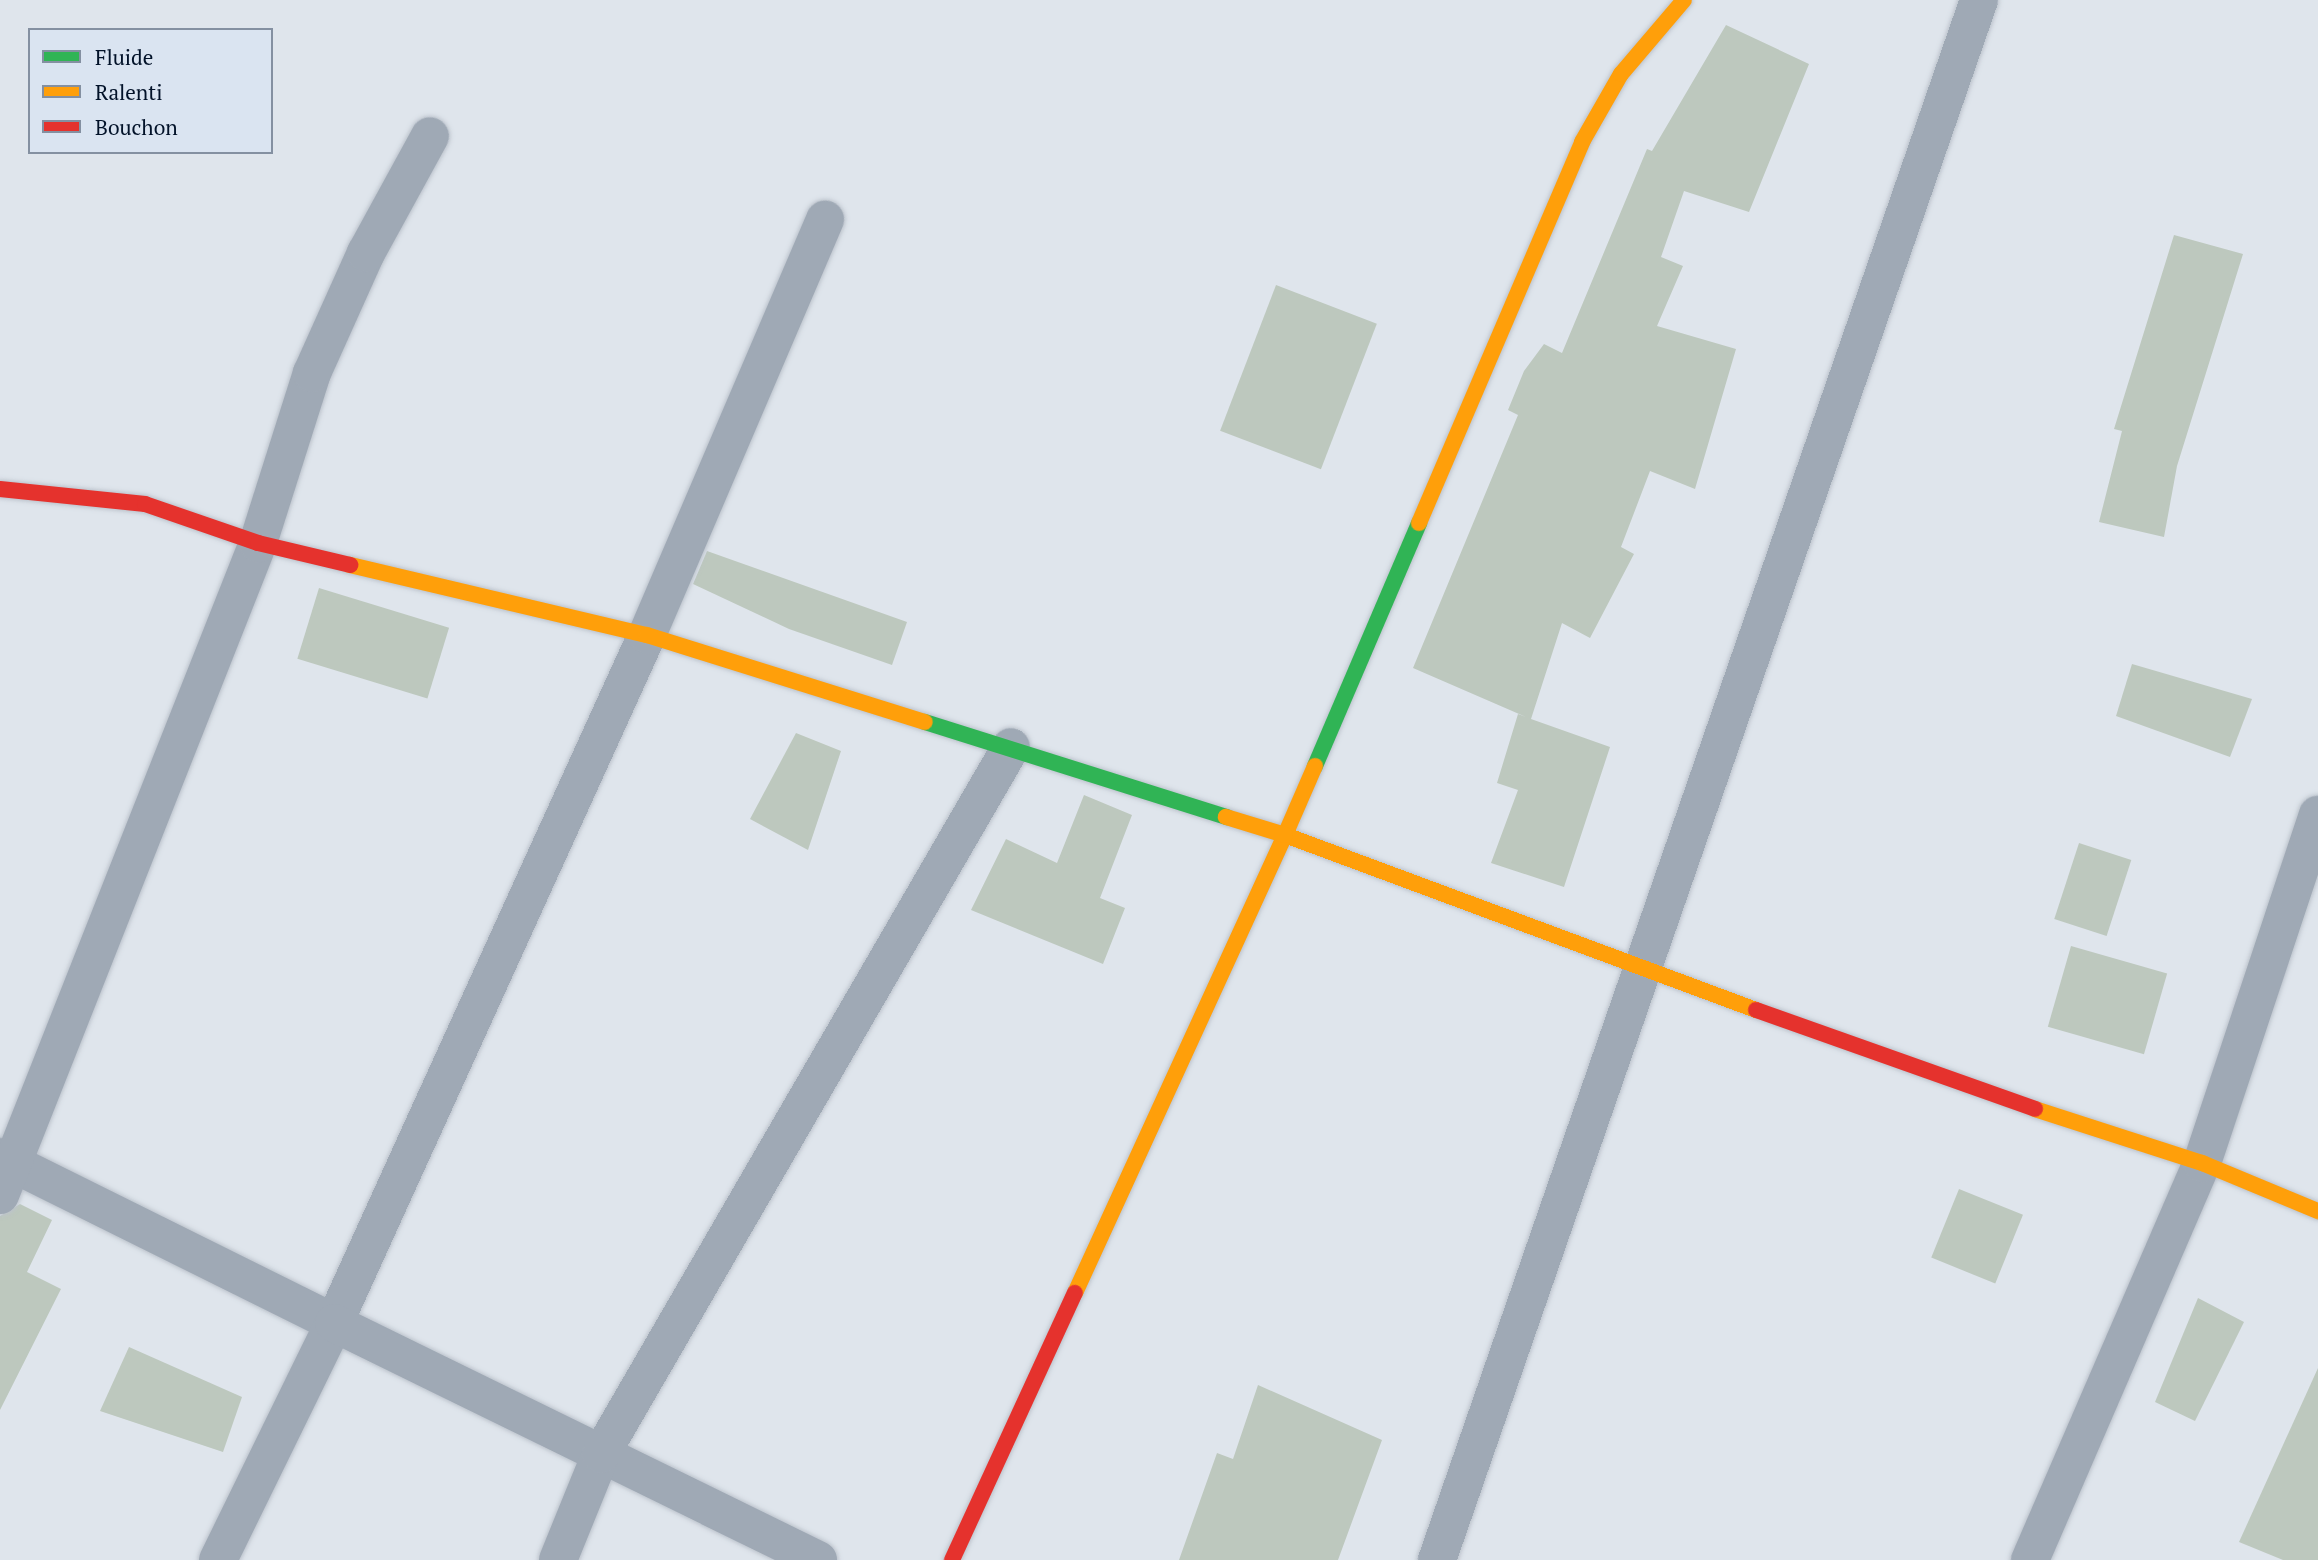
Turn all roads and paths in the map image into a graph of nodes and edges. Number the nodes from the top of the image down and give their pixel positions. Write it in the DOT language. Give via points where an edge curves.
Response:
graph roads {
  1 [pos="1684,0"];
  2 [pos="1979,0"];
  3 [pos="430,136"];
  4 [pos="825,220"];
  5 [pos="0,489"];
  6 [pos="258,543"];
  7 [pos="646,635"];
  8 [pos="1011,747"];
  9 [pos="2318,815"];
  10 [pos="1285,835"];
  11 [pos="1644,964"];
  12 [pos="2202,1163"];
  13 [pos="4,1172"];
  14 [pos="2318,1211"];
  15 [pos="334,1323"];
  16 [pos="601,1454"];
  17 [pos="218,1560"];
  18 [pos="558,1560"];
  19 [pos="818,1560"];
  20 [pos="953,1560"];
  21 [pos="1437,1560"];
  22 [pos="2030,1560"];
  1 -- 10 [label="street" via="1621,74 1582,142"];
  2 -- 11 [label="street"];
  3 -- 6 [label="street" via="366,253 312,373"];
  4 -- 7 [label="street"];
  5 -- 6 [label="street" via="145,504"];
  6 -- 7 [label="street"];
  6 -- 13 [label="street"];
  7 -- 8 [label="street"];
  7 -- 15 [label="street"];
  8 -- 10 [label="street"];
  8 -- 16 [label="street"];
  9 -- 12 [label="street"];
  10 -- 11 [label="street"];
  10 -- 20 [label="street"];
  11 -- 12 [label="street" via="1948,1081"];
  11 -- 21 [label="street"];
  12 -- 14 [label="street"];
  12 -- 22 [label="street"];
  13 -- 15 [label="street"];
  15 -- 16 [label="street"];
  15 -- 17 [label="street"];
  16 -- 18 [label="street"];
  16 -- 19 [label="street"];
}
